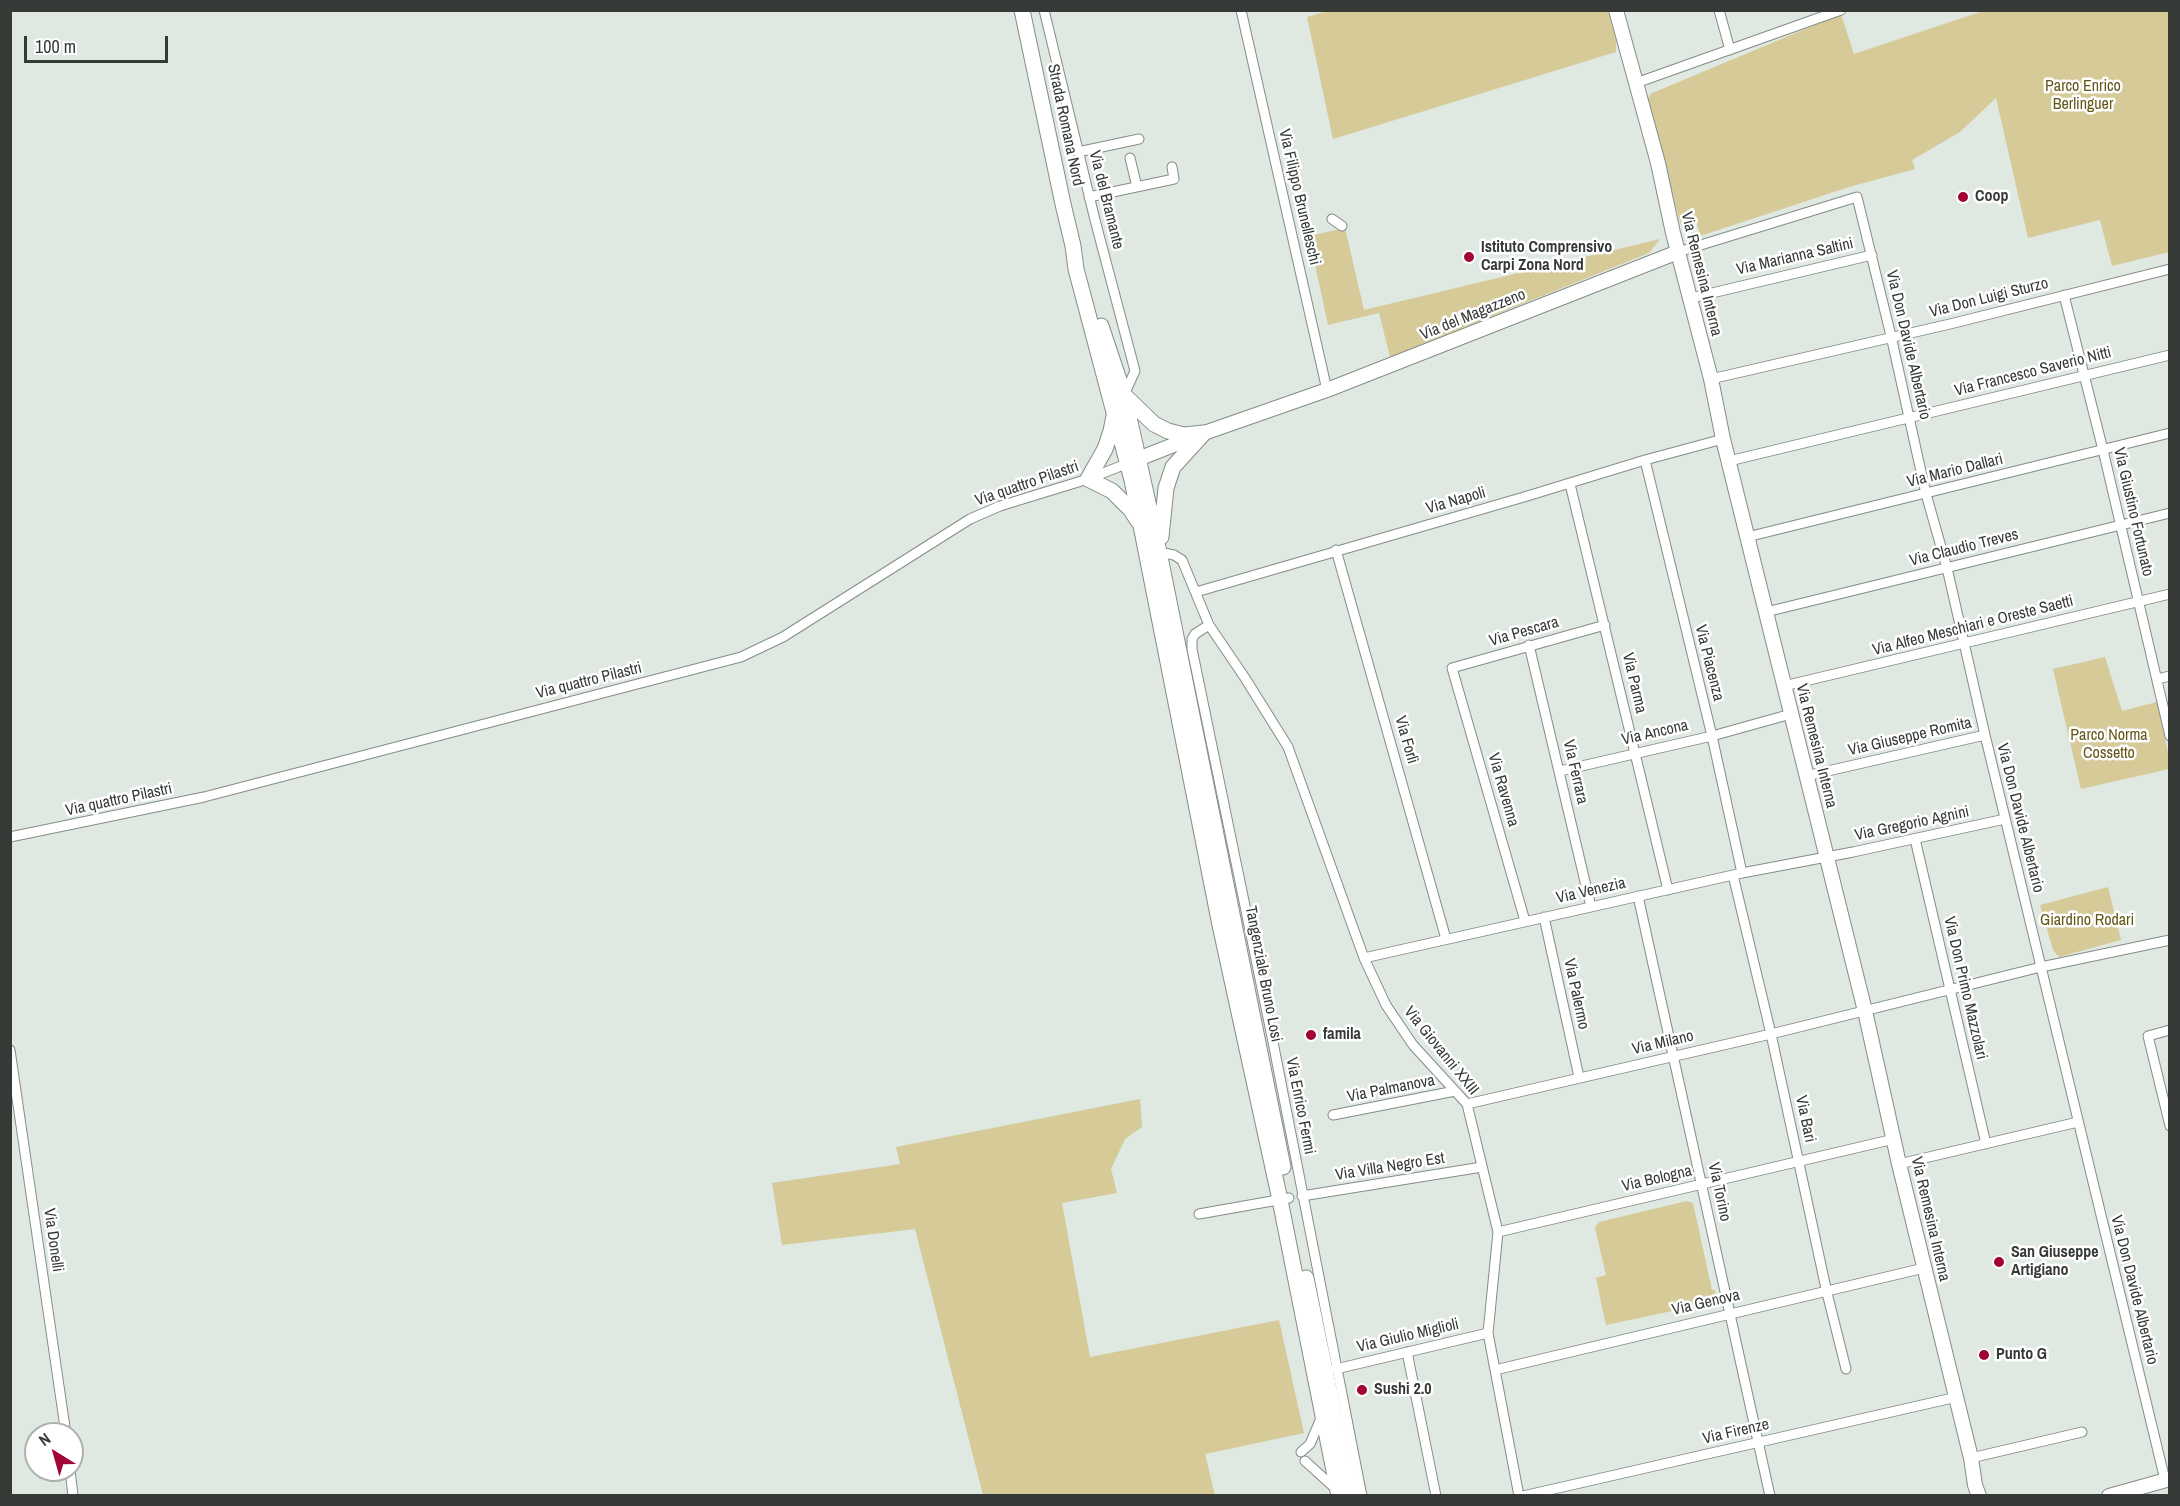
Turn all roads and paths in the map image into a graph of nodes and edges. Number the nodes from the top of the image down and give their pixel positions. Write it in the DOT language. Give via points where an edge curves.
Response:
graph roads {
  1 [pos="1022,10"];
  2 [pos="1044,10"];
  3 [pos="1241,10"];
  4 [pos="1616,10"];
  5 [pos="1719,10"];
  6 [pos="1840,11"];
  7 [pos="1730,50"];
  8 [pos="1636,83"];
  9 [pos="1139,139"];
  10 [pos="1078,152"];
  11 [pos="1130,158"];
  12 [pos="1172,167"];
  13 [pos="1137,187"];
  14 [pos="1089,197"];
  15 [pos="1857,197"];
  16 [pos="1332,219"];
  17 [pos="1342,226"];
  18 [pos="1073,246"];
  19 [pos="1678,252"];
  20 [pos="1872,255"];
  21 [pos="2169,269"];
  22 [pos="2064,295"];
  23 [pos="1691,298"];
  24 [pos="1891,336"];
  25 [pos="2169,355"];
  26 [pos="2085,374"];
  27 [pos="1711,379"];
  28 [pos="1327,390"];
  29 [pos="1124,395"];
  30 [pos="1114,411"];
  31 [pos="1908,417"];
  32 [pos="1204,433"];
  33 [pos="2169,433"];
  34 [pos="1723,439"];
  35 [pos="2103,450"];
  36 [pos="1645,460"];
  37 [pos="1133,461"];
  38 [pos="1729,461"];
  39 [pos="1088,479"];
  40 [pos="1570,484"];
  41 [pos="1926,494"];
  42 [pos="2169,513"];
  43 [pos="2120,525"];
  44 [pos="1143,530"];
  45 [pos="1747,537"];
  46 [pos="1336,550"];
  47 [pos="1160,552"];
  48 [pos="1947,568"];
  49 [pos="1196,592"];
  50 [pos="2169,594"];
  51 [pos="2138,601"];
  52 [pos="1766,612"];
  53 [pos="1209,625"];
  54 [pos="1605,625"];
  55 [pos="1964,644"];
  56 [pos="1529,645"];
  57 [pos="1452,668"];
  58 [pos="2169,676"];
  59 [pos="2157,679"];
  60 [pos="1784,686"];
  61 [pos="1791,714"];
  62 [pos="1712,735"];
  63 [pos="1985,735"];
  64 [pos="2169,736"];
  65 [pos="1635,752"];
  66 [pos="1560,771"];
  67 [pos="1806,776"];
  68 [pos="2005,819"];
  69 [pos="10,837"];
  70 [pos="1915,838"];
  71 [pos="1826,856"];
  72 [pos="1738,874"];
  73 [pos="1668,890"];
  74 [pos="1638,896"];
  75 [pos="1591,907"];
  76 [pos="1544,917"];
  77 [pos="1525,921"];
  78 [pos="1446,939"];
  79 [pos="2169,940"];
  80 [pos="1364,958"];
  81 [pos="2041,967"];
  82 [pos="1950,990"];
  83 [pos="1865,1011"];
  84 [pos="2169,1030"];
  85 [pos="1771,1034"];
  86 [pos="10,1050"];
  87 [pos="1673,1055"];
  88 [pos="1579,1077"];
  89 [pos="1455,1091"];
  90 [pos="1467,1104"];
  91 [pos="1333,1115"];
  92 [pos="2078,1122"];
  93 [pos="2169,1126"];
  94 [pos="1894,1139"];
  95 [pos="1986,1144"];
  96 [pos="1799,1163"];
  97 [pos="1899,1164"];
  98 [pos="1482,1167"];
  99 [pos="1702,1184"];
  100 [pos="1291,1198"];
  101 [pos="1199,1214"];
  102 [pos="1498,1232"];
  103 [pos="1924,1268"];
  104 [pos="1827,1293"];
  105 [pos="1730,1313"];
  106 [pos="1488,1333"];
  107 [pos="1407,1352"];
  108 [pos="1336,1369"];
  109 [pos="1846,1369"];
  110 [pos="1495,1370"];
  111 [pos="1957,1397"];
  112 [pos="1323,1414"];
  113 [pos="64,1422"];
  114 [pos="2082,1432"];
  115 [pos="1759,1442"];
  116 [pos="1971,1458"];
  117 [pos="2167,1479"];
  118 [pos="1342,1494"];
  119 [pos="1979,1494"];
  120 [pos="1362,1496"];
  121 [pos="1436,1496"];
  122 [pos="1521,1496"];
  123 [pos="1770,1496"];
  124 [pos="2109,1496"];
  1 -- 18 [label="main road, Strada Romana Nord"];
  2 -- 10 [label="street, Via del Bramante"];
  3 -- 28 [label="street, Via Filippo Brunelleschi"];
  4 -- 8 [label="street, Via Remesina Interna"];
  5 -- 7 [label="street"];
  6 -- 7 [label="street"];
  7 -- 8 [label="street"];
  8 -- 19 [label="street, Via Remesina Interna"];
  9 -- 10 [label="street"];
  10 -- 14 [label="street, Via del Bramante"];
  11 -- 13 [label="street"];
  12 -- 13 [label="street" via="1174,179"];
  13 -- 14 [label="street"];
  14 -- 29 [label="street, Via del Bramante" via="1135,371"];
  15 -- 19 [label="street, Via del Magazzeno"];
  15 -- 20 [label="street, Via Don Davide Albertario"];
  16 -- 17 [label="street"];
  18 -- 29 [label="main road, Strada Romana Nord"];
  18 -- 30 [label="main road, Strada Romana Nord"];
  19 -- 23 [label="street, Via Remesina Interna"];
  19 -- 28 [label="street, Via del Magazzeno"];
  20 -- 23 [label="street, Via Marianna Saltini"];
  20 -- 24 [label="street, Via Don Davide Albertario"];
  21 -- 22 [label="street, Via Don Luigi Sturzo"];
  22 -- 24 [label="street, Via Don Luigi Sturzo"];
  22 -- 26 [label="street, Via Giustino Fortunato"];
  23 -- 27 [label="street, Via Remesina Interna"];
  24 -- 27 [label="street, Via Don Luigi Sturzo"];
  24 -- 31 [label="street, Via Don Davide Albertario"];
  25 -- 26 [label="street, Via Francesco Saverio Nitti"];
  26 -- 31 [label="street, Via Francesco Saverio Nitti"];
  26 -- 35 [label="street, Via Giustino Fortunato"];
  27 -- 34 [label="street, Via Remesina Interna"];
  28 -- 32 [label="street, Via del Magazzeno"];
  29 -- 32 [label="main road" via="1168,431 1184,435"];
  29 -- 37 [label="main road, Strada Romana Nord"];
  30 -- 37 [label="main road, Strada Romana Nord"];
  30 -- 39 [label="main road" via="1105,449"];
  31 -- 38 [label="street, Via Francesco Saverio Nitti"];
  31 -- 41 [label="street, Via Don Davide Albertario"];
  32 -- 37 [label="street, Via del Magazzeno"];
  32 -- 47 [label="main road" via="1173,467 1166,488"];
  33 -- 35 [label="street, Via Mario Dallari"];
  34 -- 36 [label="street, Via Napoli"];
  34 -- 38 [label="street, Via Remesina Interna"];
  35 -- 41 [label="street, Via Mario Dallari"];
  35 -- 43 [label="street, Via Giustino Fortunato"];
  36 -- 40 [label="street, Via Napoli"];
  36 -- 62 [label="street, Via Piacenza"];
  37 -- 39 [label="street, Via quattro Pilastri"];
  37 -- 44 [label="main road, Tangenziale Bruno Losi"];
  37 -- 47 [label="main road, Tangenziale Bruno Losi"];
  38 -- 45 [label="street, Via Remesina Interna"];
  39 -- 44 [label="main road" via="1112,491 1131,510"];
  39 -- 69 [label="street, Via quattro Pilastri" via="970,519 783,637 741,657 204,796"];
  40 -- 46 [label="street, Via Napoli"];
  40 -- 54 [label="street, Via Parma"];
  41 -- 45 [label="street, Via Mario Dallari"];
  41 -- 48 [label="street, Via Don Davide Albertario"];
  42 -- 43 [label="street, Via Claudio Treves"];
  43 -- 48 [label="street, Via Claudio Treves"];
  43 -- 51 [label="street, Via Giustino Fortunato"];
  44 -- 100 [label="main road, Tangenziale Bruno Losi" via="1220,925"];
  45 -- 52 [label="street, Via Remesina Interna"];
  46 -- 49 [label="street, Via Napoli"];
  46 -- 78 [label="street, Via Forlì"];
  47 -- 49 [label="street, Via Giovanni XXIII" via="1182,560"];
  47 -- 100 [label="main road, Tangenziale Bruno Losi"];
  48 -- 52 [label="street, Via Claudio Treves"];
  48 -- 55 [label="street, Via Don Davide Albertario"];
  49 -- 53 [label="street, Via Giovanni XXIII"];
  50 -- 51 [label="street, Via Alfeo Meschiari e Oreste Saetti"];
  51 -- 55 [label="street, Via Alfeo Meschiari e Oreste Saetti"];
  51 -- 59 [label="street, Via Giustino Fortunato"];
  52 -- 60 [label="street, Via Remesina Interna"];
  53 -- 80 [label="street, Via Giovanni XXIII" via="1288,747"];
  53 -- 100 [label="street, Via Enrico Fermi" via="1195,634 1192,649 1272,1037"];
  54 -- 56 [label="street, Via Pescara"];
  54 -- 65 [label="street, Via Parma"];
  55 -- 60 [label="street, Via Alfeo Meschiari e Oreste Saetti"];
  55 -- 63 [label="street, Via Don Davide Albertario"];
  56 -- 57 [label="street, Via Pescara"];
  56 -- 66 [label="street, Via Ferrara"];
  57 -- 77 [label="street, Via Ravenna"];
  58 -- 59 [label="street"];
  59 -- 64 [label="street, Via Giustino Fortunato"];
  60 -- 61 [label="street, Via Remesina Interna"];
  61 -- 62 [label="street, Via Ancona"];
  61 -- 67 [label="street, Via Remesina Interna"];
  62 -- 65 [label="street, Via Ancona"];
  62 -- 72 [label="street, Via Piacenza"];
  63 -- 67 [label="street, Via Giuseppe Romita"];
  63 -- 68 [label="street, Via Don Davide Albertario"];
  65 -- 66 [label="street, Via Ancona"];
  65 -- 73 [label="street, Via Parma"];
  66 -- 75 [label="street, Via Ferrara"];
  67 -- 71 [label="street, Via Remesina Interna"];
  68 -- 70 [label="street, Via Gregorio Agnini"];
  68 -- 81 [label="street, Via Don Davide Albertario"];
  70 -- 71 [label="street, Via Gregorio Agnini"];
  70 -- 82 [label="street, Via Don Primo Mazzolari"];
  71 -- 72 [label="street, Via Venezia"];
  71 -- 83 [label="street, Via Remesina Interna"];
  72 -- 73 [label="street, Via Venezia"];
  72 -- 85 [label="street, Via Bari"];
  73 -- 74 [label="street, Via Venezia"];
  74 -- 75 [label="street, Via Venezia"];
  74 -- 87 [label="street, Via Torino"];
  75 -- 76 [label="street, Via Venezia"];
  76 -- 77 [label="street, Via Venezia"];
  76 -- 88 [label="street, Via Palermo"];
  77 -- 78 [label="street, Via Venezia"];
  78 -- 80 [label="street, Via Venezia"];
  79 -- 81 [label="street, Via Milano"];
  80 -- 89 [label="street, Via Giovanni XXIII" via="1386,1005"];
  81 -- 82 [label="street, Via Milano"];
  81 -- 92 [label="street, Via Don Davide Albertario"];
  82 -- 83 [label="street, Via Milano"];
  82 -- 95 [label="street, Via Don Primo Mazzolari"];
  83 -- 85 [label="street, Via Milano"];
  83 -- 94 [label="street, Via Remesina Interna"];
  84 -- 93 [label="street" via="2148,1036"];
  85 -- 87 [label="street, Via Milano"];
  85 -- 96 [label="street, Via Bari"];
  86 -- 113 [label="street, Via Donelli"];
  87 -- 88 [label="street, Via Milano"];
  87 -- 99 [label="street, Via Torino"];
  88 -- 90 [label="street, Via Milano"];
  89 -- 90 [label="street, Via Giovanni XXIII"];
  89 -- 91 [label="street, Via Palmanova"];
  90 -- 98 [label="street, Via Giovanni XXIII"];
  92 -- 95 [label="street"];
  92 -- 117 [label="street, Via Don Davide Albertario"];
  94 -- 96 [label="street, Via Bologna"];
  94 -- 97 [label="street, Via Remesina Interna"];
  95 -- 97 [label="street"];
  96 -- 99 [label="street, Via Bologna"];
  96 -- 104 [label="street, Via Bari"];
  97 -- 103 [label="street, Via Remesina Interna"];
  98 -- 100 [label="street, Via Villa Negro Est"];
  98 -- 102 [label="street, Via Giovanni XXIII"];
  99 -- 102 [label="street, Via Bologna"];
  99 -- 105 [label="street, Via Torino"];
  100 -- 101 [label="street, Via Villa Negro Est"];
  100 -- 108 [label="street, Via Enrico Fermi"];
  100 -- 112 [label="main road, Tangenziale Bruno Losi"];
  100 -- 118 [label="main road, Tangenziale Bruno Losi"];
  102 -- 106 [label="street, Via Giovanni XXIII"];
  103 -- 104 [label="street, Via Genova"];
  103 -- 111 [label="street, Via Remesina Interna"];
  104 -- 105 [label="street, Via Genova"];
  104 -- 109 [label="street, Via Bari"];
  105 -- 110 [label="street, Via Genova"];
  105 -- 115 [label="street, Via Torino"];
  106 -- 107 [label="street, Via Giulio Miglioli"];
  106 -- 110 [label="street, Via Giovanni XXIII"];
  107 -- 108 [label="street, Via Giulio Miglioli"];
  107 -- 121 [label="street"];
  108 -- 120 [label="street, Via Enrico Fermi"];
  110 -- 122 [label="street, Via Giovanni XXIII"];
  111 -- 115 [label="street, Via Firenze"];
  111 -- 116 [label="street, Via Remesina Interna"];
  112 -- 118 [label="main road, Tangenziale Bruno Losi"];
  112 -- 118 [label="street" via="1303,1456"];
  114 -- 116 [label="street"];
  115 -- 122 [label="street, Via Firenze"];
  115 -- 123 [label="street, Via Torino"];
  116 -- 119 [label="street, Via Remesina Interna"];
  117 -- 124 [label="street"];
}
